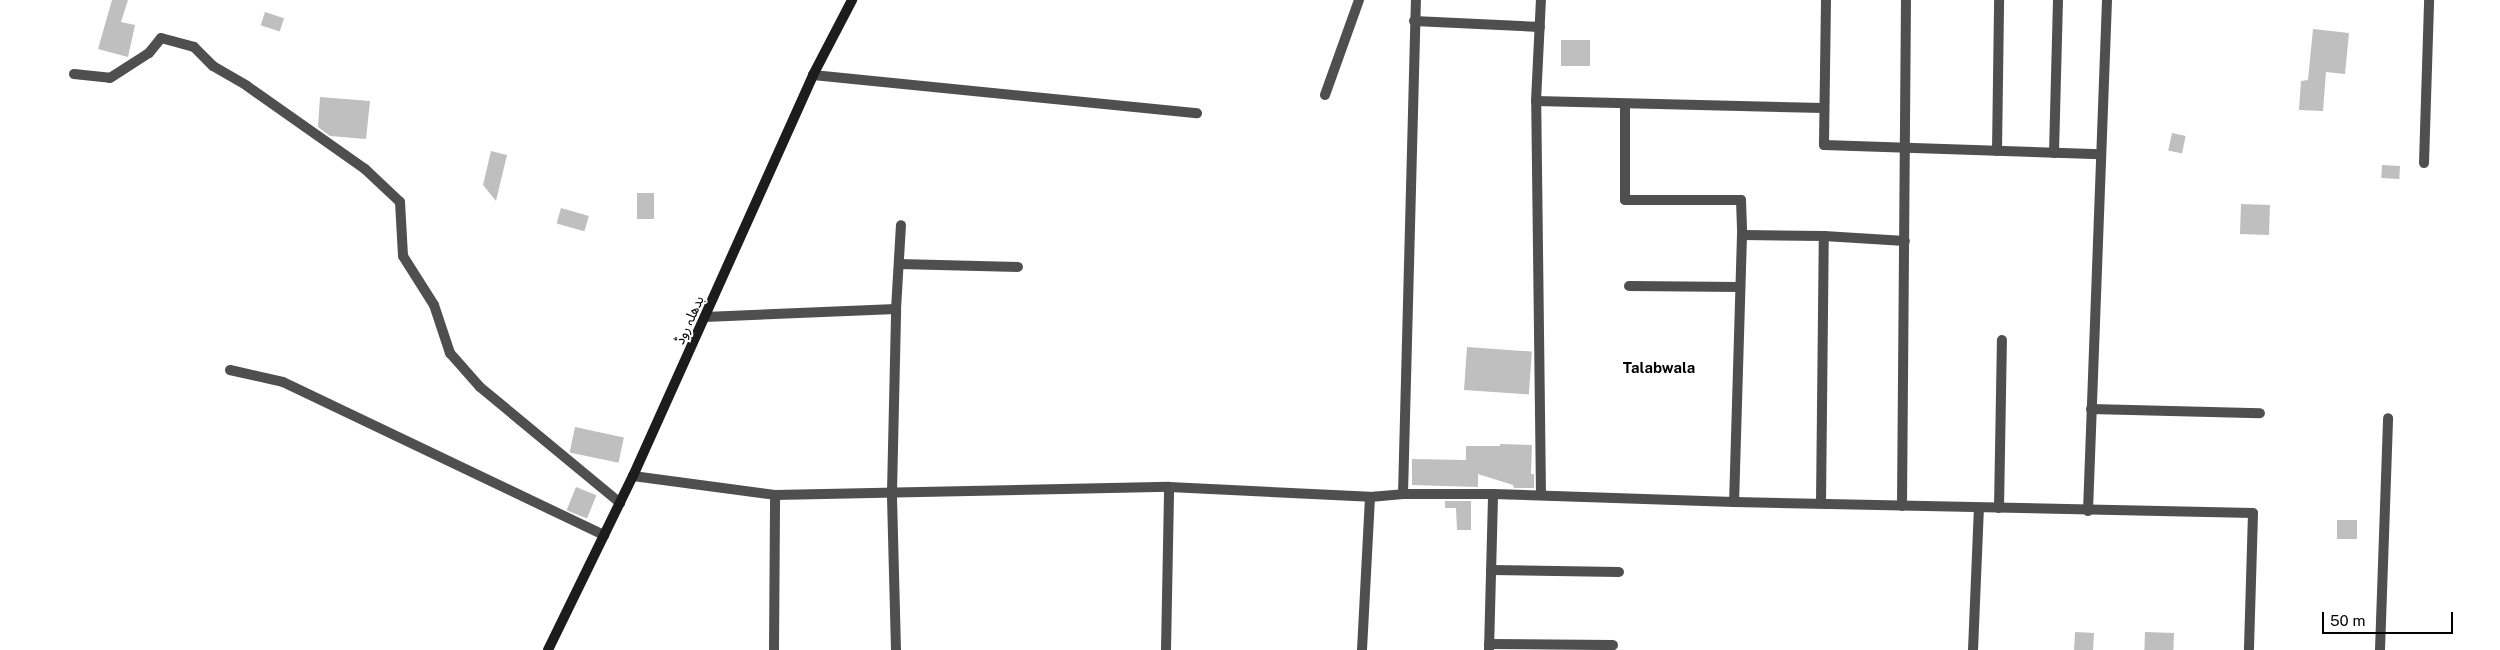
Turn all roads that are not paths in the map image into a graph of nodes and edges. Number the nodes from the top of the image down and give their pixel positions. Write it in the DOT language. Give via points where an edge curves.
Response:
graph roads {
  1 [pos="852,0"];
  2 [pos="1359,0"];
  3 [pos="1416,0"];
  4 [pos="1541,0"];
  5 [pos="1826,0"];
  6 [pos="1906,0"];
  7 [pos="1999,0"];
  8 [pos="2058,0"];
  9 [pos="2107,0"];
  10 [pos="2429,0"];
  11 [pos="1414,21"];
  12 [pos="1540,27"];
  13 [pos="74,74"];
  14 [pos="813,75"];
  15 [pos="1325,95"];
  16 [pos="1536,101"];
  17 [pos="1625,104"];
  18 [pos="1824,108"];
  19 [pos="1197,114"];
  20 [pos="1905,148"];
  21 [pos="1997,151"];
  22 [pos="2054,153"];
  23 [pos="2101,154"];
  24 [pos="2424,163"];
  25 [pos="902,224"];
  26 [pos="1742,235"];
  27 [pos="1824,236"];
  28 [pos="1905,241"];
  29 [pos="899,264"];
  30 [pos="1018,267"];
  31 [pos="1629,286"];
  32 [pos="1740,287"];
  33 [pos="896,309"];
  34 [pos="705,317"];
  35 [pos="2002,340"];
  36 [pos="230,370"];
  37 [pos="2091,409"];
  38 [pos="2260,413"];
  39 [pos="2388,418"];
  40 [pos="633,476"];
  41 [pos="1170,487"];
  42 [pos="892,492"];
  43 [pos="1402,494"];
  44 [pos="1493,494"];
  45 [pos="775,495"];
  46 [pos="1541,495"];
  47 [pos="1370,497"];
  48 [pos="620,502"];
  49 [pos="1734,502"];
  50 [pos="1821,503"];
  51 [pos="1902,506"];
  52 [pos="1979,508"];
  53 [pos="1999,508"];
  54 [pos="2088,511"];
  55 [pos="604,535"];
  56 [pos="1490,570"];
  57 [pos="1619,572"];
  58 [pos="1613,645"];
  59 [pos="1489,647"];
  60 [pos="548,650"];
  61 [pos="774,650"];
  62 [pos="896,650"];
  63 [pos="1166,650"];
  64 [pos="1362,650"];
  65 [pos="1973,650"];
  66 [pos="2250,650"];
  67 [pos="2380,650"];
  1 -- 14 [label="main road, بدھلہ روڈ"];
  2 -- 15 [label="street"];
  3 -- 11 [label="street"];
  4 -- 12 [label="street"];
  5 -- 18 [label="street"];
  6 -- 20 [label="street"];
  7 -- 21 [label="street"];
  8 -- 22 [label="street"];
  9 -- 23 [label="street"];
  10 -- 24 [label="street"];
  11 -- 12 [label="street"];
  11 -- 43 [label="street"];
  12 -- 16 [label="street"];
  13 -- 48 [label="street" via="110,78 149,53 161,38 194,47 213,66 247,86 365,169 400,202 403,256 434,305 450,353 480,387"];
  14 -- 19 [label="street"];
  14 -- 34 [label="main road, بدھلہ روڈ"];
  16 -- 17 [label="street"];
  16 -- 46 [label="street"];
  17 -- 18 [label="street"];
  17 -- 26 [label="street" via="1625,200 1740,200"];
  18 -- 20 [label="street" via="1824,145"];
  20 -- 21 [label="street"];
  20 -- 28 [label="street"];
  21 -- 22 [label="street"];
  22 -- 23 [label="street"];
  23 -- 37 [label="street"];
  25 -- 29 [label="street"];
  26 -- 27 [label="street"];
  26 -- 32 [label="street"];
  27 -- 28 [label="street"];
  27 -- 50 [label="street"];
  28 -- 51 [label="street"];
  29 -- 30 [label="street"];
  29 -- 33 [label="street"];
  31 -- 32 [label="street"];
  32 -- 49 [label="street"];
  33 -- 34 [label="street"];
  33 -- 42 [label="street"];
  34 -- 40 [label="main road, بدھلہ روڈ"];
  35 -- 53 [label="street"];
  36 -- 55 [label="street" via="283,382"];
  37 -- 38 [label="street"];
  37 -- 54 [label="street"];
  39 -- 67 [label="street"];
  40 -- 45 [label="street"];
  40 -- 48 [label="main road, بدھلہ روڈ"];
  41 -- 42 [label="street"];
  41 -- 47 [label="street"];
  41 -- 63 [label="street"];
  42 -- 45 [label="street"];
  42 -- 62 [label="street"];
  43 -- 44 [label="street"];
  43 -- 47 [label="street"];
  44 -- 46 [label="street"];
  44 -- 56 [label="street"];
  45 -- 61 [label="street"];
  46 -- 49 [label="street"];
  47 -- 64 [label="street"];
  48 -- 55 [label="main road, بدھلہ روڈ"];
  49 -- 50 [label="street"];
  50 -- 51 [label="street"];
  51 -- 52 [label="street"];
  52 -- 53 [label="street"];
  52 -- 65 [label="street"];
  53 -- 54 [label="street"];
  54 -- 66 [label="street" via="2253,512"];
  55 -- 60 [label="main road, بدھلہ روڈ"];
  56 -- 57 [label="street"];
  56 -- 59 [label="street"];
  58 -- 59 [label="street"];
}
